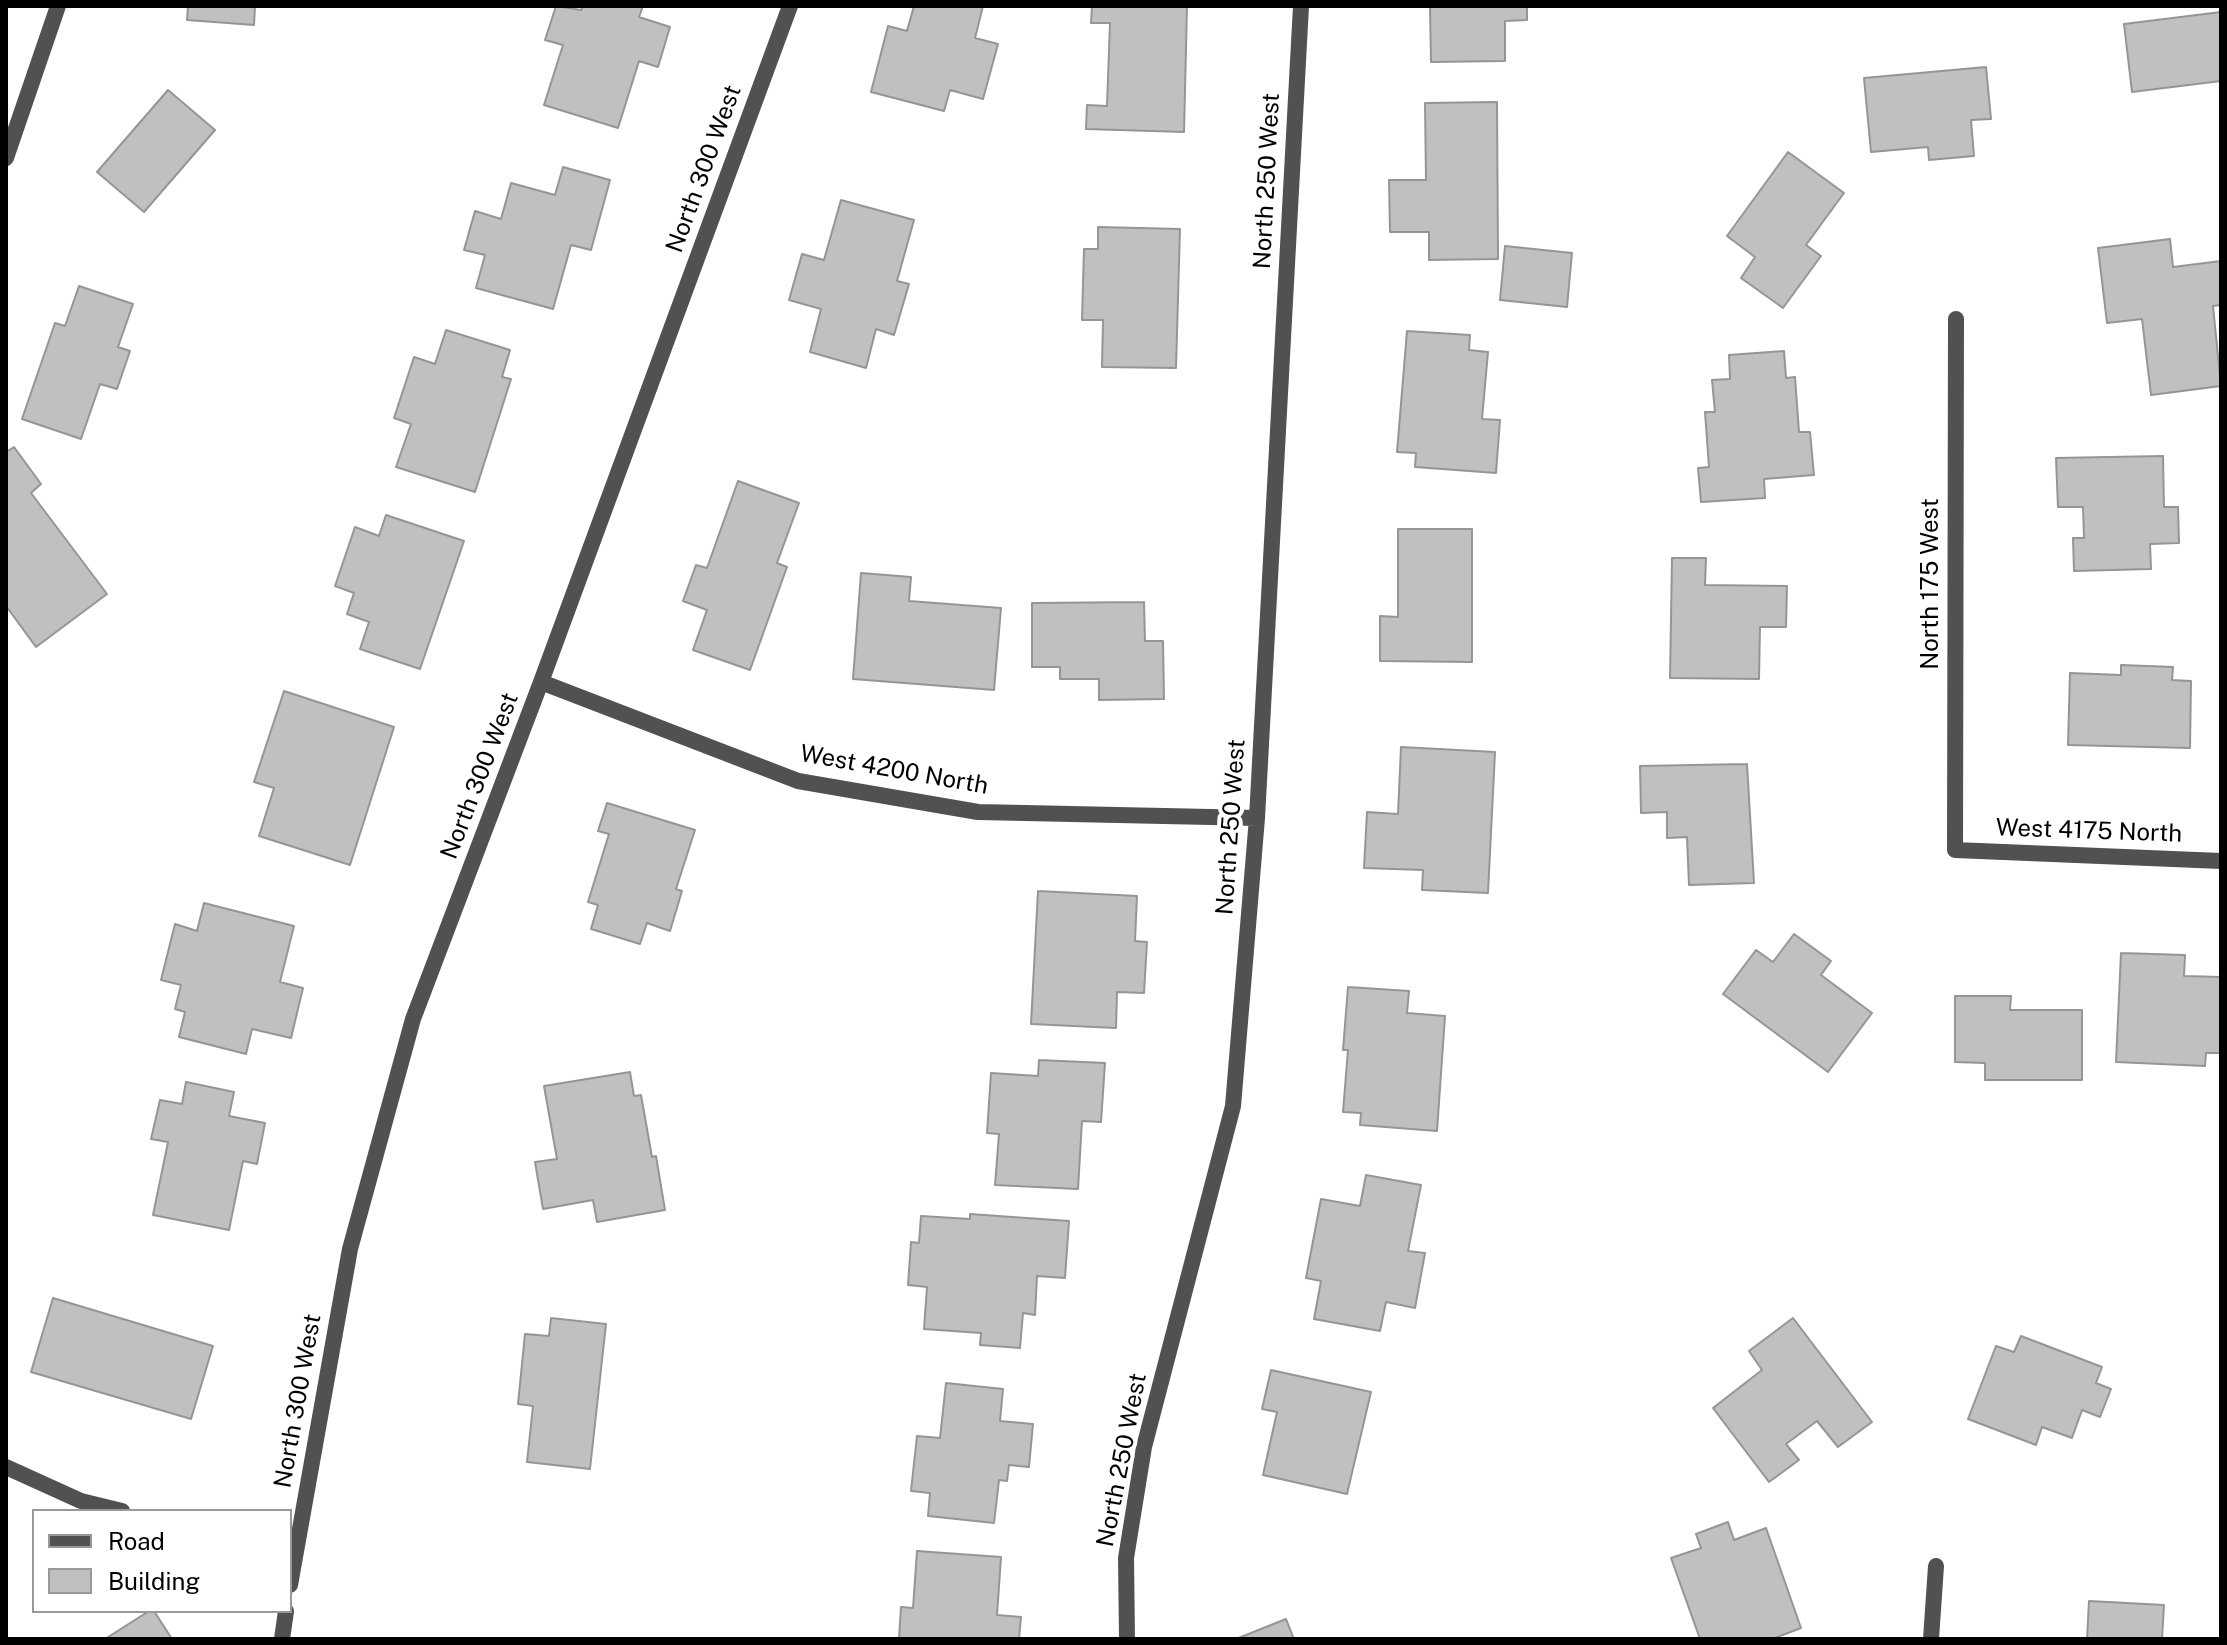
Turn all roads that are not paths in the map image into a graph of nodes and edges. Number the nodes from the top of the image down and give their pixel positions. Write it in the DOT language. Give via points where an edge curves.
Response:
graph roads {
  1 [pos="58,6"];
  2 [pos="790,6"];
  3 [pos="1301,6"];
  4 [pos="6,158"];
  5 [pos="1956,319"];
  6 [pos="541,682"];
  7 [pos="1257,818"];
  8 [pos="1955,850"];
  9 [pos="2221,861"];
  10 [pos="6,1467"];
  11 [pos="114,1509"];
  12 [pos="292,1552"];
  13 [pos="1936,1566"];
  14 [pos="286,1613"];
  15 [pos="282,1639"];
  16 [pos="1127,1639"];
  17 [pos="1931,1639"];
  1 -- 4 [label="street"];
  2 -- 6 [label="street, North 300 West"];
  3 -- 7 [label="street, North 250 West"];
  5 -- 8 [label="street, North 175 West"];
  6 -- 7 [label="street, West 4200 North" via="798,781 978,812"];
  6 -- 12 [label="street, North 300 West" via="413,1019 350,1249"];
  7 -- 16 [label="street, North 250 West" via="1233,1106 1144,1447 1126,1558"];
  8 -- 9 [label="street, West 4175 North"];
  10 -- 11 [label="street" via="81,1501"];
  13 -- 17 [label="street"];
  14 -- 15 [label="street"];
}
